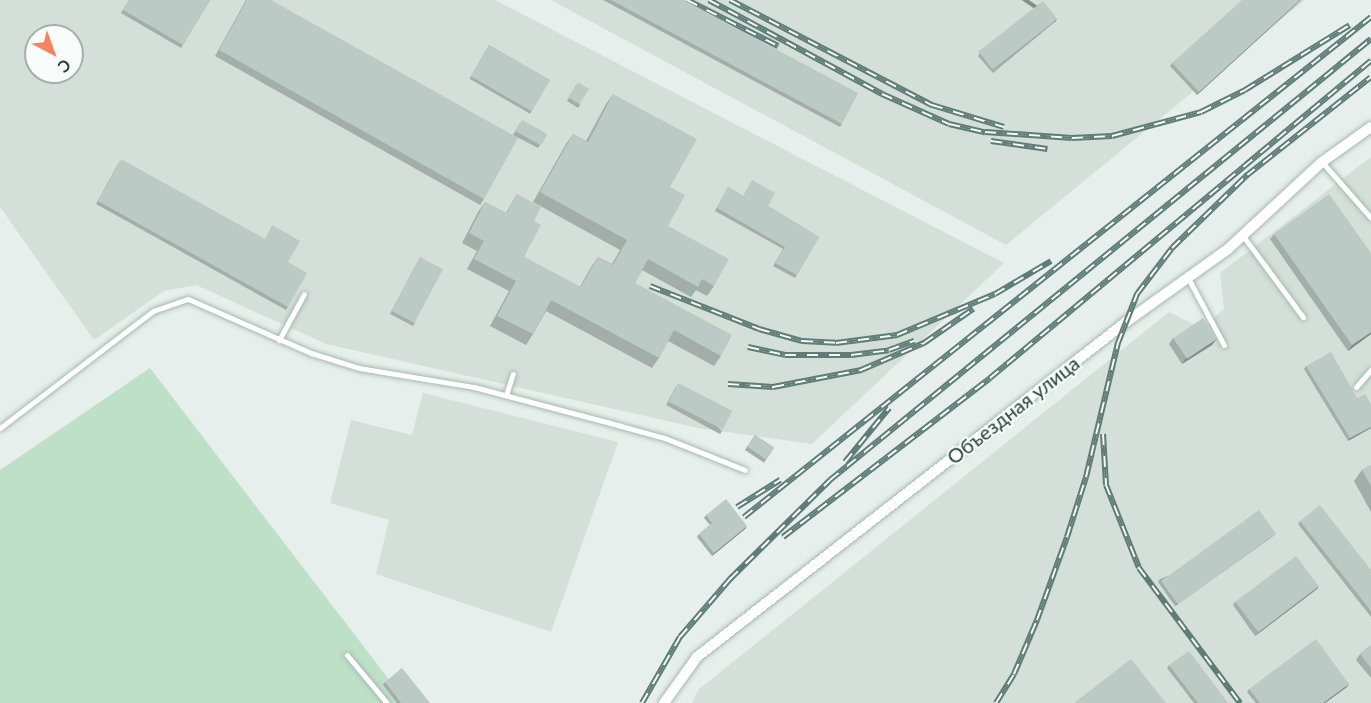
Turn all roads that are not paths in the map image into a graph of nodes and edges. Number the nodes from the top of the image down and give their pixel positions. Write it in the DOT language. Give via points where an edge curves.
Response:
graph roads {
  1 [pos="1371,127"];
  2 [pos="1322,162"];
  3 [pos="1371,218"];
  4 [pos="1243,236"];
  5 [pos="1188,278"];
  6 [pos="304,294"];
  7 [pos="1303,317"];
  8 [pos="279,340"];
  9 [pos="1224,345"];
  10 [pos="1371,370"];
  11 [pos="513,374"];
  12 [pos="1356,387"];
  13 [pos="506,395"];
  14 [pos="0,428"];
  15 [pos="745,470"];
  16 [pos="347,655"];
  17 [pos="387,703"];
  18 [pos="664,703"];
  1 -- 2 [label="street, Объездная улица"];
  2 -- 3 [label="lane"];
  2 -- 4 [label="street, Объездная улица"];
  4 -- 5 [label="street, Объездная улица"];
  4 -- 7 [label="lane"];
  5 -- 9 [label="lane"];
  5 -- 18 [label="street, Объездная улица" via="697,657"];
  6 -- 8 [label="lane"];
  8 -- 13 [label="lane" via="359,368"];
  8 -- 14 [label="lane" via="188,299 153,311"];
  10 -- 12 [label="lane"];
  11 -- 13 [label="lane"];
  13 -- 15 [label="lane" via="665,438"];
  16 -- 17 [label="lane"];
}
